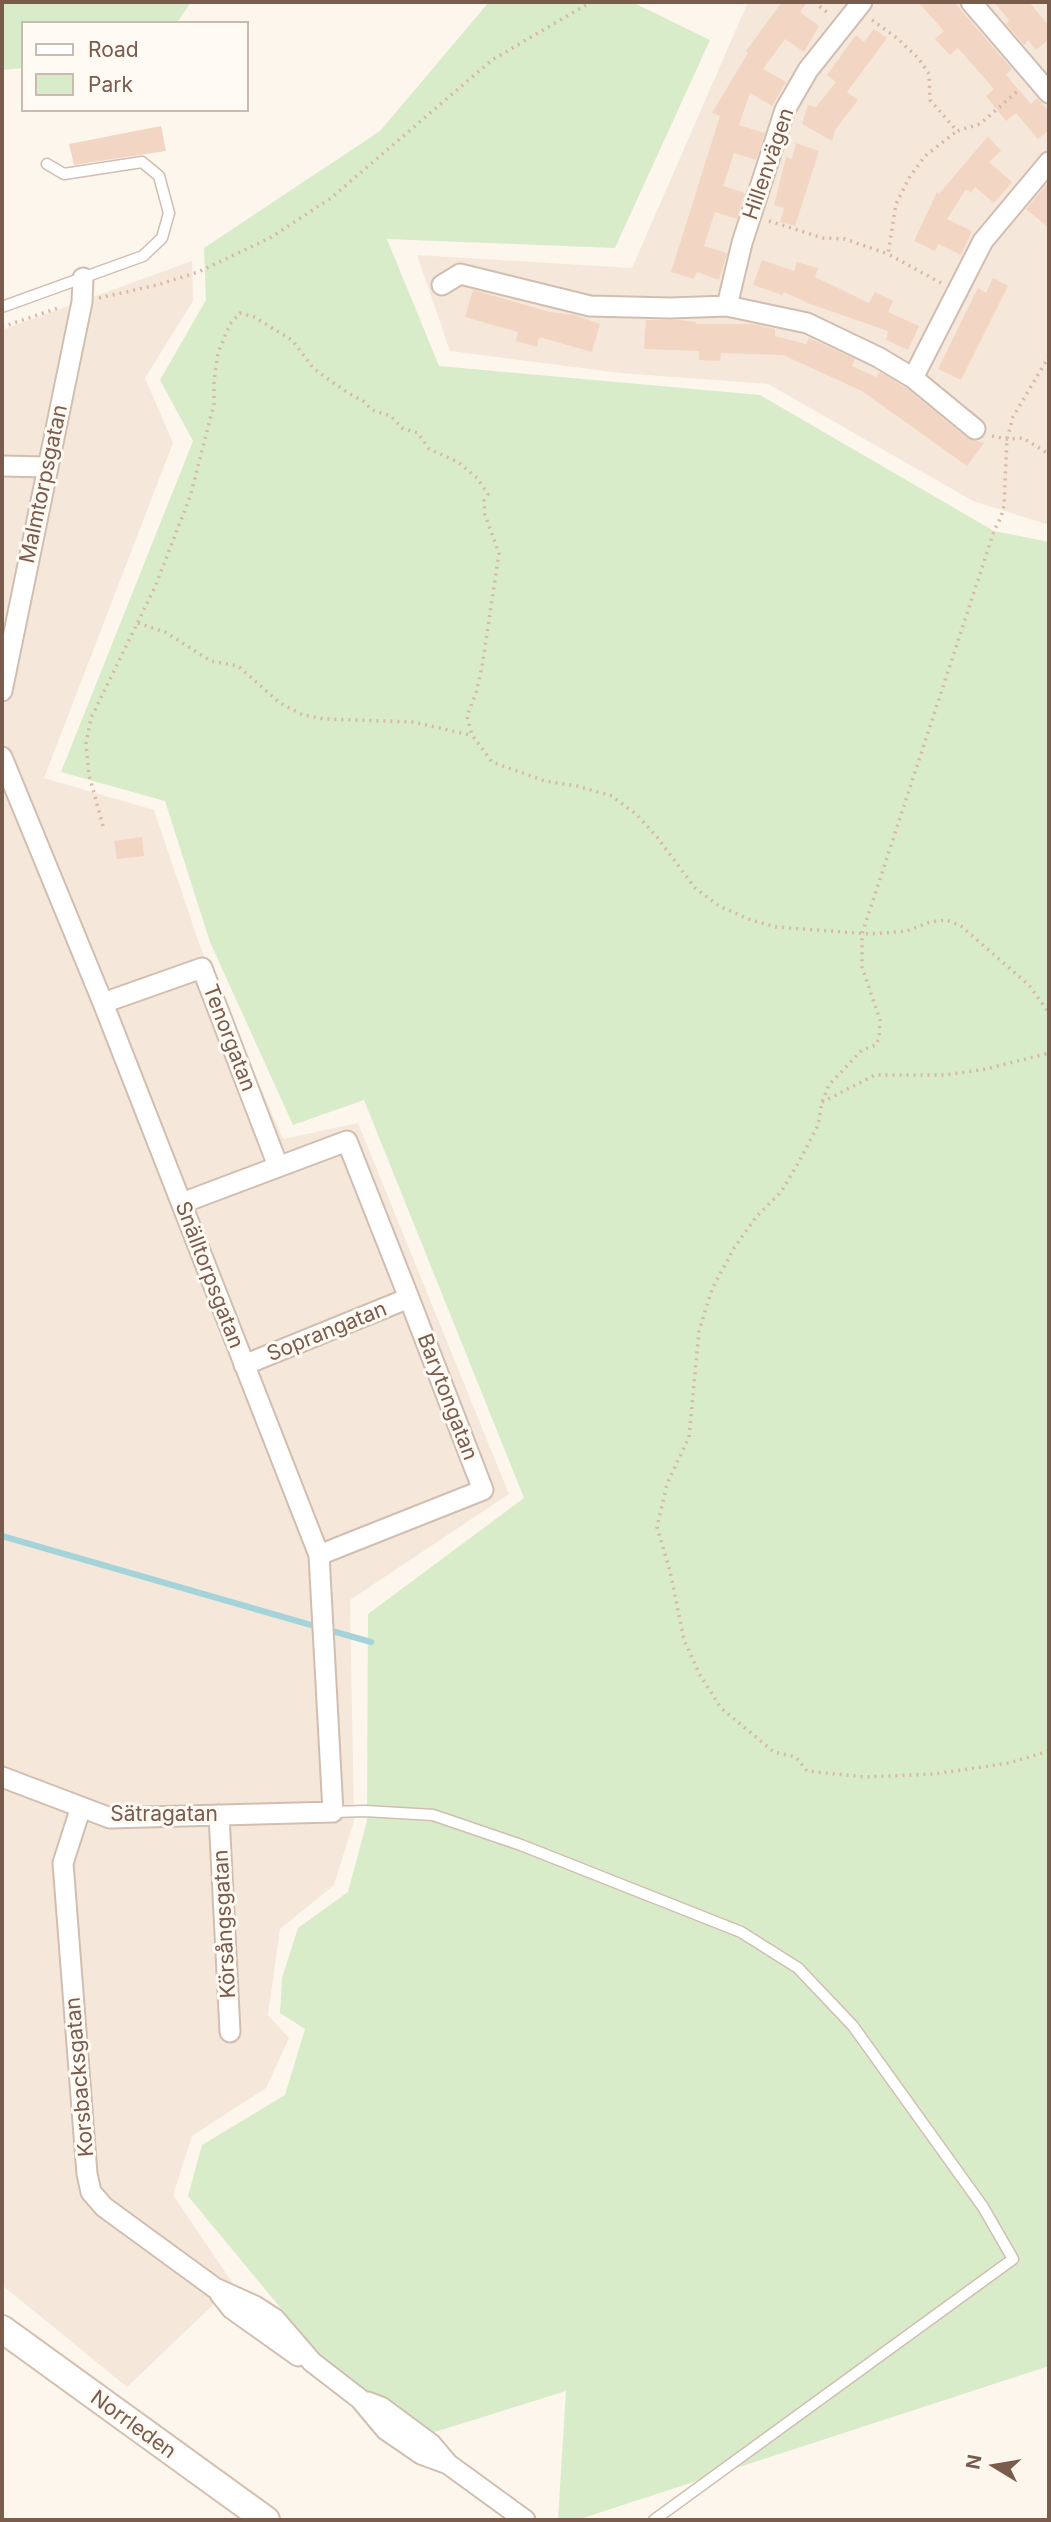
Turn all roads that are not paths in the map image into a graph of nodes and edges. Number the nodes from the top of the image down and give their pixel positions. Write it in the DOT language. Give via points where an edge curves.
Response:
graph roads {
  1 [pos="971,2"];
  2 [pos="859,5"];
  3 [pos="1049,93"];
  4 [pos="1049,162"];
  5 [pos="47,164"];
  6 [pos="83,278"];
  7 [pos="442,285"];
  8 [pos="727,306"];
  9 [pos="2,307"];
  10 [pos="913,378"];
  11 [pos="975,429"];
  12 [pos="2,466"];
  13 [pos="47,467"];
  14 [pos="2,691"];
  15 [pos="2,757"];
  16 [pos="103,1003"];
  17 [pos="278,1166"];
  18 [pos="182,1203"];
  19 [pos="410,1298"];
  20 [pos="244,1365"];
  21 [pos="319,1555"];
  22 [pos="2,1777"];
  23 [pos="81,1807"];
  24 [pos="333,1812"];
  25 [pos="219,1815"];
  26 [pos="230,2032"];
  27 [pos="2,2329"];
  28 [pos="266,2520"];
  29 [pos="525,2520"];
  30 [pos="654,2520"];
  1 -- 3 [label="street"];
  2 -- 8 [label="street, Hillenvägen" via="808,70 785,110"];
  4 -- 10 [label="street" via="983,241"];
  5 -- 6 [label="lane" via="64,174 142,162 159,176 169,213 162,238 143,256"];
  6 -- 9 [label="lane"];
  6 -- 13 [label="street, Malmtorpsgatan" via="82,302"];
  7 -- 8 [label="street" via="460,274 590,306"];
  8 -- 10 [label="street" via="807,323"];
  10 -- 11 [label="street"];
  12 -- 13 [label="street"];
  13 -- 14 [label="street, Malmtorpsgatan"];
  15 -- 16 [label="street, Snälltorpsgatan"];
  16 -- 17 [label="street, Tenorgatan" via="202,968"];
  16 -- 18 [label="street, Snälltorpsgatan"];
  17 -- 18 [label="street"];
  17 -- 19 [label="street, Barytongatan" via="348,1141"];
  18 -- 20 [label="street, Snälltorpsgatan"];
  19 -- 20 [label="street, Soprangatan"];
  19 -- 21 [label="street, Barytongatan" via="483,1490"];
  20 -- 21 [label="street, Snälltorpsgatan"];
  21 -- 24 [label="street, Snälltorpsgatan"];
  22 -- 23 [label="street, Sätragatan"];
  23 -- 25 [label="street, Sätragatan" via="110,1818"];
  23 -- 29 [label="street, Korsbacksgatan" via="63,1863 91,2192 104,2207 215,2288 232,2309 360,2399 386,2430 421,2454 448,2464"];
  24 -- 25 [label="street, Sätragatan"];
  24 -- 30 [label="lane" via="433,1815 741,1932 798,1968 853,2026 983,2207 1013,2259"];
  25 -- 26 [label="street, Körsångsgatan"];
  27 -- 28 [label="main road, Norrleden"];
}
